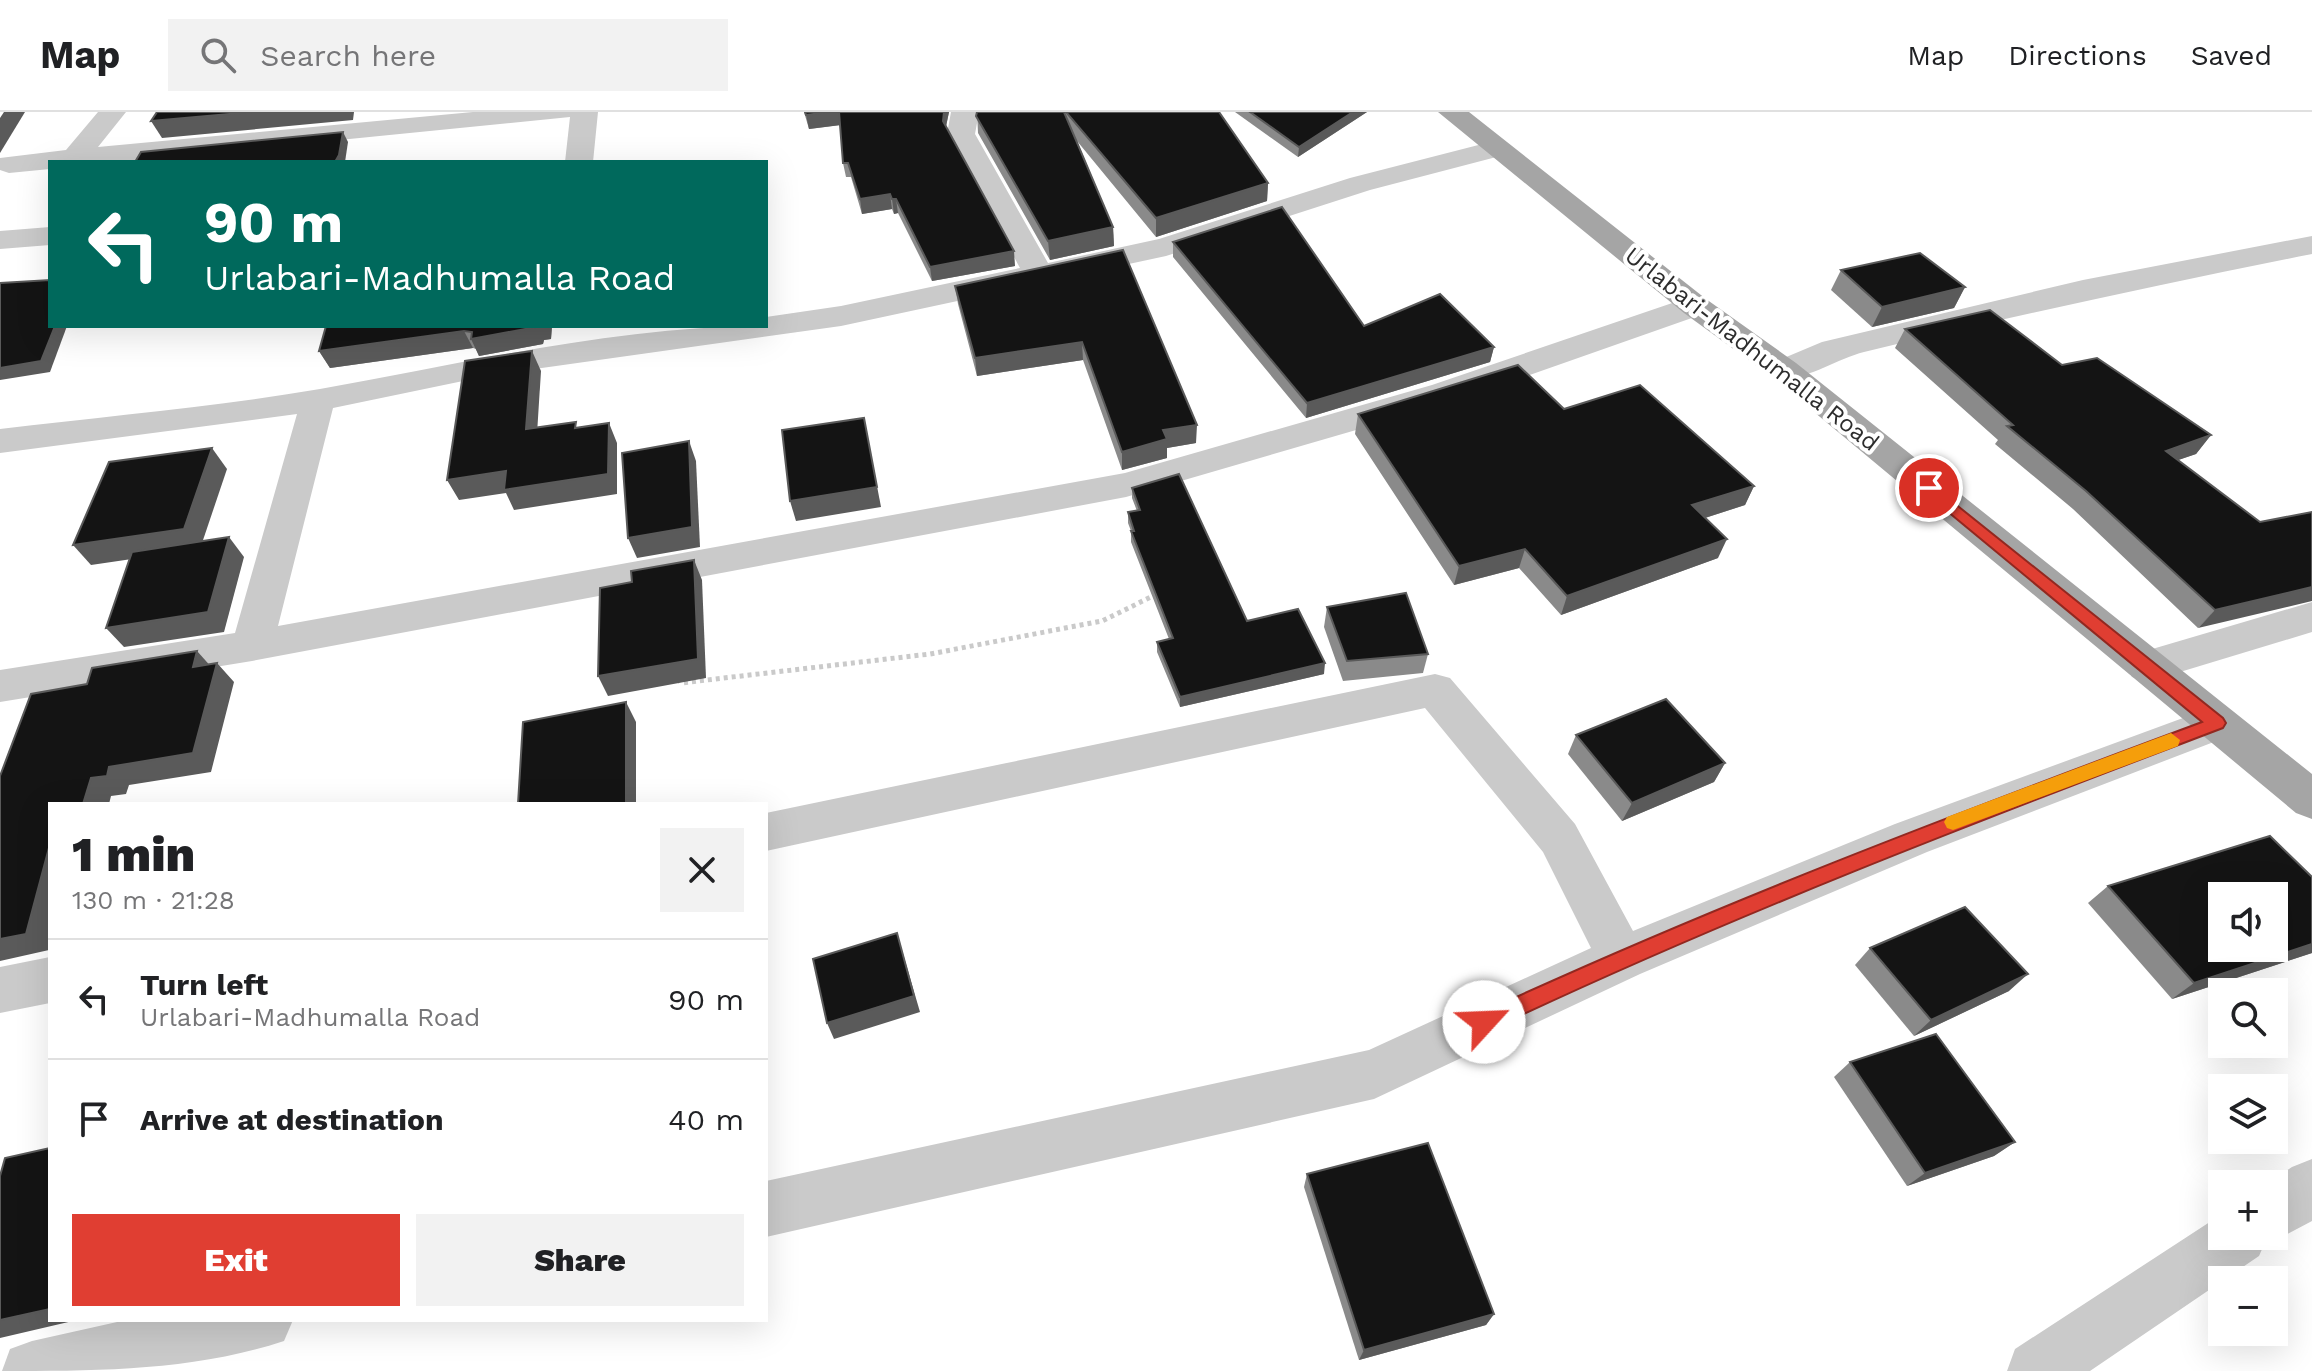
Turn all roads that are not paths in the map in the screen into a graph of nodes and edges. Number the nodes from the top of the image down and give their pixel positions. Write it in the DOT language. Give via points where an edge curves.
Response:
graph roads {
  1 [pos="112,112"];
  2 [pos="560,112"];
  3 [pos="584,112"];
  4 [pos="965,112"];
  5 [pos="1452,112"];
  6 [pos="1494,149"];
  7 [pos="72,160"];
  8 [pos="579,160"];
  9 [pos="48,162"];
  10 [pos="9,164"];
  11 [pos="47,229"];
  12 [pos="0,240"];
  13 [pos="2312,245"];
  14 [pos="1039,274"];
  15 [pos="1695,306"];
  16 [pos="768,326"];
  17 [pos="756,328"];
  18 [pos="1784,370"];
  19 [pos="318,400"];
  20 [pos="0,441"];
  21 [pos="2312,617"];
  22 [pos="252,646"];
  23 [pos="2147,666"];
  24 [pos="0,686"];
  25 [pos="2217,723"];
  26 [pos="2312,800"];
  27 [pos="768,832"];
  28 [pos="1622,958"];
  29 [pos="48,980"];
  30 [pos="0,990"];
  31 [pos="2312,1187"];
  32 [pos="2288,1203"];
  33 [pos="768,1209"];
  34 [pos="2218,1250"];
  35 [pos="254,1322"];
  36 [pos="32,1371"];
  37 [pos="2037,1371"];
  1 -- 7 [label="street"];
  2 -- 7 [label="street"];
  3 -- 8 [label="street"];
  4 -- 14 [label="street" via="961,134"];
  5 -- 6 [label="main road, Urlabari-Madhumalla Road"];
  6 -- 14 [label="street" via="1360,184 1166,247"];
  6 -- 15 [label="main road, Urlabari-Madhumalla Road"];
  9 -- 10 [label="street"];
  11 -- 12 [label="street"];
  13 -- 18 [label="street" via="2083,290 1834,349"];
  14 -- 16 [label="street"];
  15 -- 18 [label="main road, Urlabari-Madhumalla Road"];
  15 -- 22 [label="street" via="1444,393 1126,485"];
  17 -- 19 [label="street" via="492,365"];
  18 -- 23 [label="main road, Urlabari-Madhumalla Road"];
  19 -- 20 [label="street"];
  19 -- 22 [label="street"];
  21 -- 23 [label="street"];
  22 -- 24 [label="street"];
  23 -- 25 [label="main road, Urlabari-Madhumalla Road"];
  25 -- 26 [label="main road, Urlabari-Madhumalla Road"];
  25 -- 28 [label="street" via="1911,838"];
  27 -- 28 [label="street" via="1435,690 1559,838"];
  28 -- 33 [label="street" via="1374,1074"];
  29 -- 30 [label="street"];
  31 -- 32 [label="street"];
  34 -- 37 [label="street"];
  35 -- 36 [label="street"];
}
